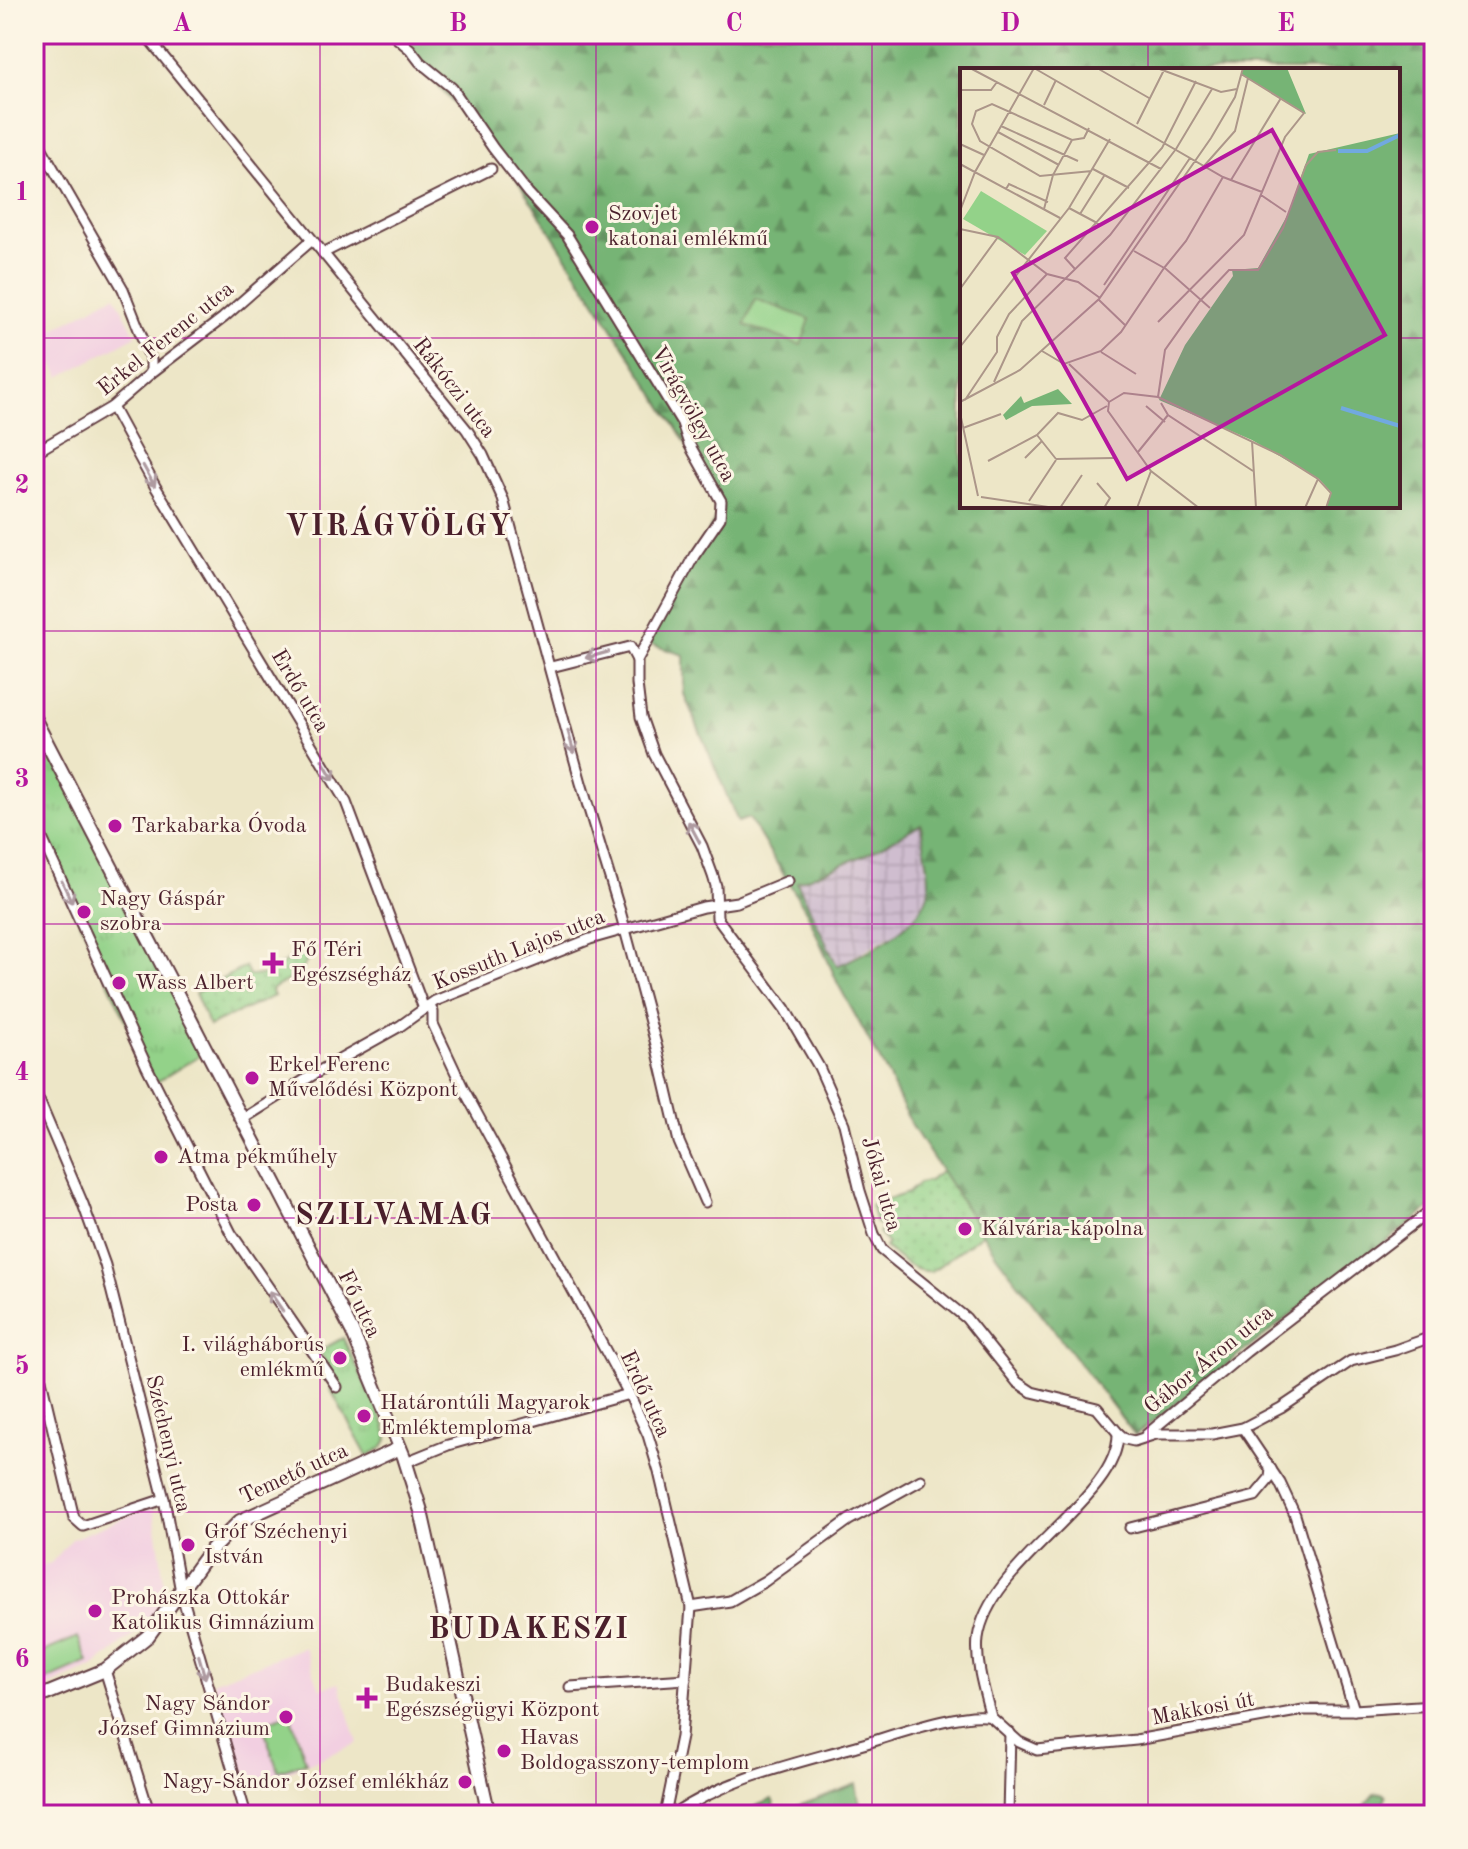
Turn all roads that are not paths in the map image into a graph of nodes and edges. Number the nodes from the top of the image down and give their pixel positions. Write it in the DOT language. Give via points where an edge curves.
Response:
graph roads {
  1 [pos="145,34"];
  2 [pos="392,34"];
  3 [pos="34,135"];
  4 [pos="491,169"];
  5 [pos="312,240"];
  6 [pos="323,253"];
  7 [pos="151,373"];
  8 [pos="112,407"];
  9 [pos="34,453"];
  10 [pos="637,660"];
  11 [pos="551,667"];
  12 [pos="34,718"];
  13 [pos="34,821"];
  14 [pos="788,881"];
  15 [pos="715,905"];
  16 [pos="624,928"];
  17 [pos="423,1010"];
  18 [pos="433,1024"];
  19 [pos="34,1089"];
  20 [pos="241,1120"];
  21 [pos="705,1202"];
  22 [pos="1434,1208"];
  23 [pos="1434,1336"];
  24 [pos="34,1350"];
  25 [pos="337,1387"];
  26 [pos="629,1394"];
  27 [pos="1243,1428"];
  28 [pos="1118,1433"];
  29 [pos="1144,1437"];
  30 [pos="400,1448"];
  31 [pos="406,1462"];
  32 [pos="1271,1469"];
  33 [pos="921,1480"];
  34 [pos="164,1499"];
  35 [pos="1130,1528"];
  36 [pos="181,1592"];
  37 [pos="691,1607"];
  38 [pos="105,1670"];
  39 [pos="686,1679"];
  40 [pos="570,1687"];
  41 [pos="34,1699"];
  42 [pos="1434,1705"];
  43 [pos="1354,1710"];
  44 [pos="991,1717"];
  45 [pos="1010,1733"];
  46 [pos="150,1815"];
  47 [pos="246,1815"];
  48 [pos="489,1815"];
  49 [pos="665,1815"];
  50 [pos="673,1815"];
  51 [pos="1008,1815"];
  1 -- 5 [label="street, Rákóczi utca"];
  2 -- 10 [label="street, Virágvölgy utca" via="452,88 528,193 567,235 682,423 721,501 717,524"];
  3 -- 7 [label="street" via="123,289 151,360"];
  4 -- 6 [label="street"];
  5 -- 6 [label="street, Rákóczi utca"];
  5 -- 7 [label="street, Erkel Ferenc utca"];
  6 -- 11 [label="street, Rákóczi utca" via="483,455 503,499"];
  7 -- 8 [label="street, Erkel Ferenc utca"];
  8 -- 9 [label="street, Erkel Ferenc utca"];
  8 -- 17 [label="street, Erdő utca, one-way" via="346,802"];
  10 -- 11 [label="street, one-way" via="630,647"];
  15 -- 10 [label="street, one-way" via="716,886 706,856 641,717"];
  11 -- 16 [label="street, Rákóczi utca, one-way"];
  12 -- 20 [label="main road, Fő utca"];
  13 -- 25 [label="street" via="147,1067 231,1233"];
  14 -- 15 [label="street, Kossuth Lajos utca" via="737,902"];
  15 -- 16 [label="street, Kossuth Lajos utca"];
  15 -- 28 [label="street, Jókai utca" via="717,918 785,1009 819,1067 844,1124 860,1191 882,1250 966,1318 1017,1382 1032,1392 1097,1408"];
  16 -- 17 [label="street, Kossuth Lajos utca"];
  16 -- 21 [label="street, Rákóczi utca" via="679,1142"];
  17 -- 18 [label="street" via="423,1021"];
  17 -- 18 [label="street, Erdő utca" via="433,1012"];
  17 -- 20 [label="street, Kossuth Lajos utca"];
  18 -- 26 [label="street, Erdő utca"];
  19 -- 34 [label="street, Széchenyi utca" via="105,1265"];
  20 -- 30 [label="main road, Fő utca" via="352,1331"];
  22 -- 29 [label="street, Gábor Áron utca"];
  23 -- 27 [label="street" via="1351,1361"];
  24 -- 34 [label="street" via="74,1518 83,1526"];
  26 -- 31 [label="street" via="448,1445"];
  26 -- 37 [label="street, Erdő utca" via="659,1472"];
  27 -- 29 [label="street"];
  27 -- 32 [label="street"];
  28 -- 29 [label="street, Gábor Áron utca" via="1134,1441"];
  28 -- 44 [label="street" via="1119,1446 1101,1480 1015,1570 991,1603 978,1641"];
  30 -- 31 [label="main road, Fő utca"];
  30 -- 36 [label="main road, Temető utca" via="240,1521 208,1553"];
  31 -- 48 [label="main road, Fő utca"];
  32 -- 35 [label="street" via="1255,1496"];
  32 -- 43 [label="street" via="1301,1532"];
  33 -- 37 [label="street" via="849,1520 730,1601"];
  34 -- 36 [label="street, Széchenyi utca"];
  36 -- 38 [label="main road, Temető utca" via="148,1636"];
  36 -- 47 [label="street, Széchenyi utca, one-way"];
  37 -- 39 [label="street, Erdő utca"];
  38 -- 41 [label="main road, Temető utca"];
  38 -- 46 [label="street"];
  39 -- 40 [label="street"];
  39 -- 49 [label="street, Erdő utca"];
  42 -- 43 [label="street, Makkosi út"];
  43 -- 45 [label="street, Makkosi út" via="1303,1710 1136,1740 1048,1749 1029,1747"];
  44 -- 45 [label="street, Makkosi út"];
  44 -- 50 [label="street" via="936,1722 800,1762 717,1792"];
  45 -- 51 [label="street"];
}
